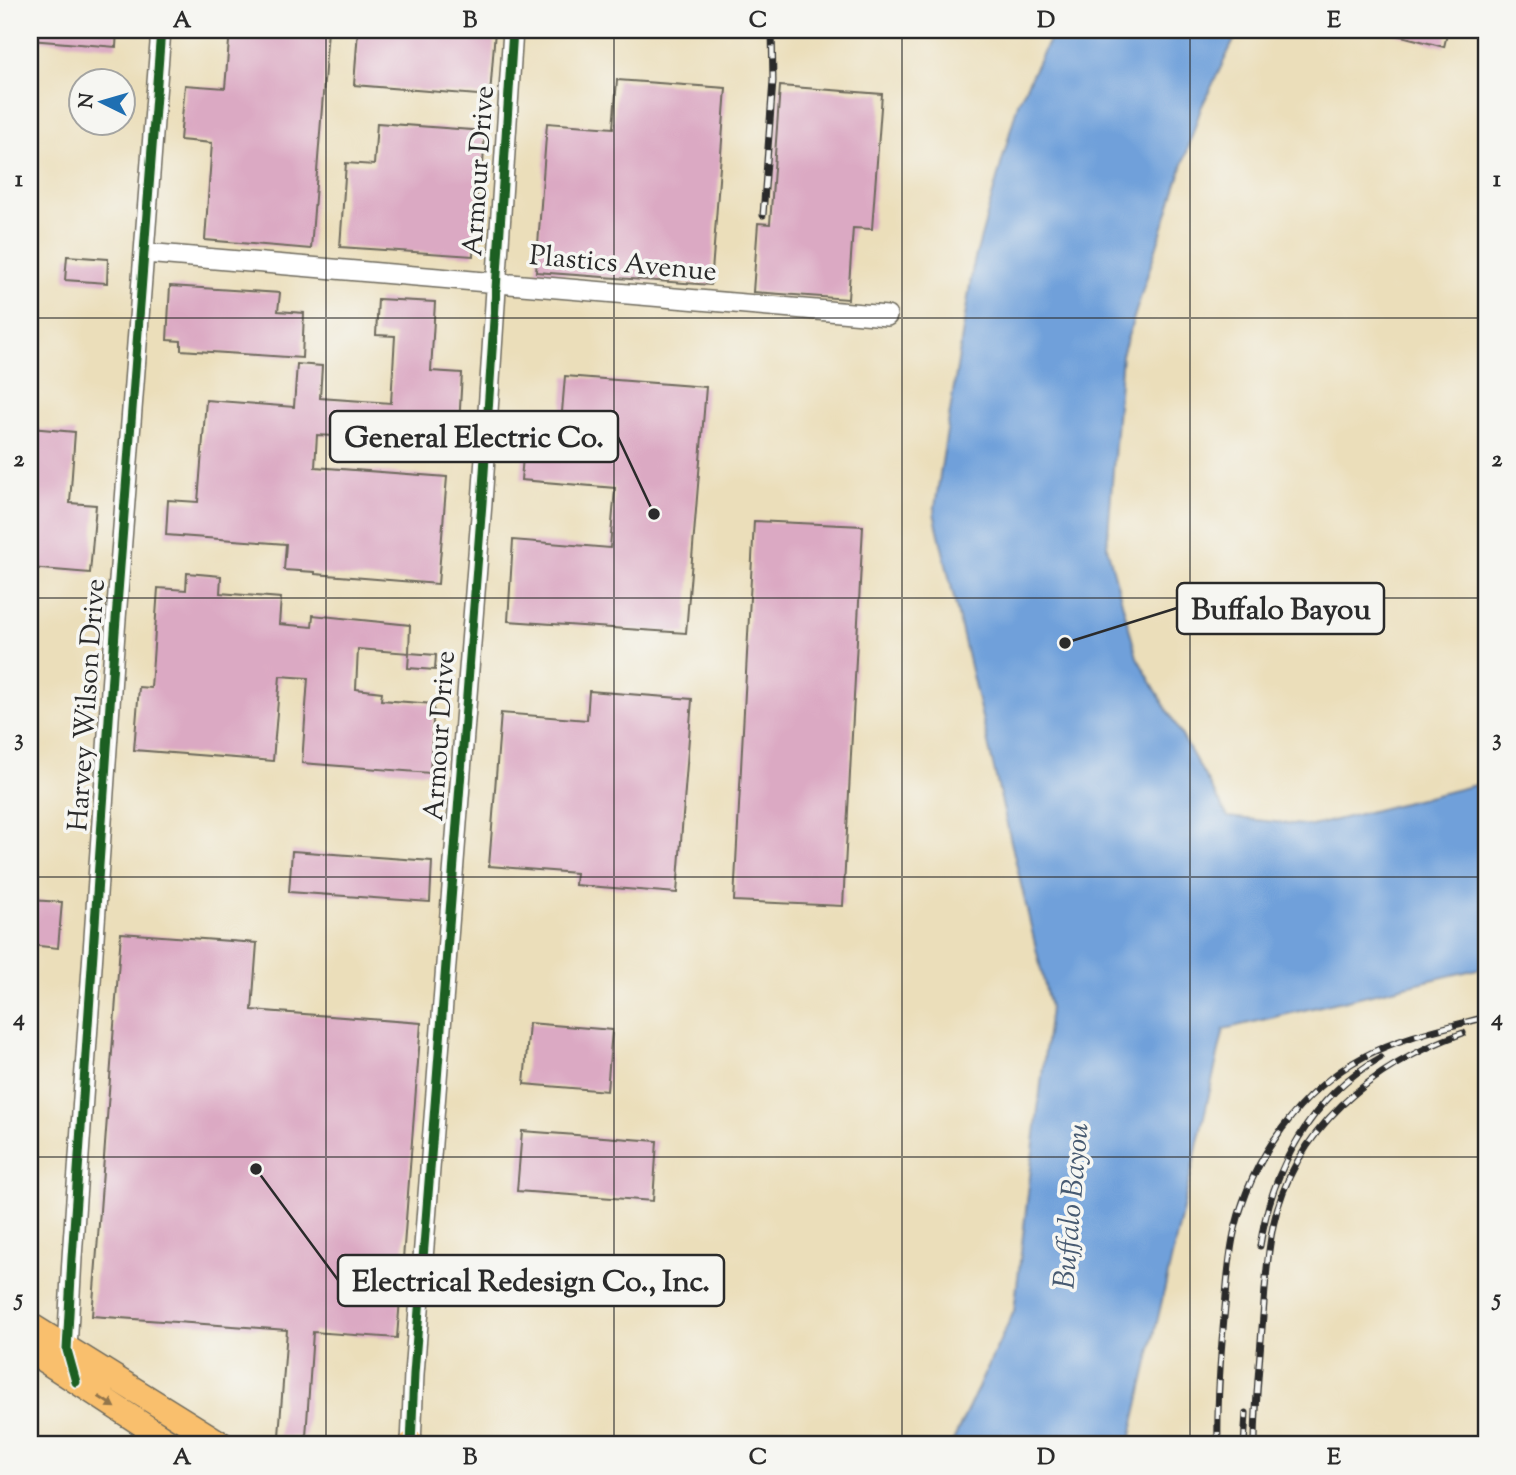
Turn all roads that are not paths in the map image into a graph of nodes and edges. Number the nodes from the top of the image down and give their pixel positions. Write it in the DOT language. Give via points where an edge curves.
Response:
graph roads {
  1 [pos="161,30"];
  2 [pos="513,30"];
  3 [pos="145,253"];
  4 [pos="496,282"];
  5 [pos="887,316"];
  6 [pos="30,1325"];
  7 [pos="67,1349"];
  8 [pos="30,1351"];
  9 [pos="76,1382"];
  10 [pos="174,1445"];
  11 [pos="223,1445"];
  12 [pos="411,1445"];
  1 -- 3 [label="street, Harvey Wilson Drive"];
  2 -- 4 [label="street, Armour Drive"];
  3 -- 4 [label="street, Plastics Avenue"];
  3 -- 7 [label="street, Harvey Wilson Drive"];
  4 -- 5 [label="street, Plastics Avenue"];
  4 -- 12 [label="street, Armour Drive"];
  6 -- 7 [label="main road"];
  7 -- 9 [label="street, Harvey Wilson Drive"];
  7 -- 11 [label="main road"];
  8 -- 9 [label="main road"];
  9 -- 10 [label="main road, one-way"];
}
